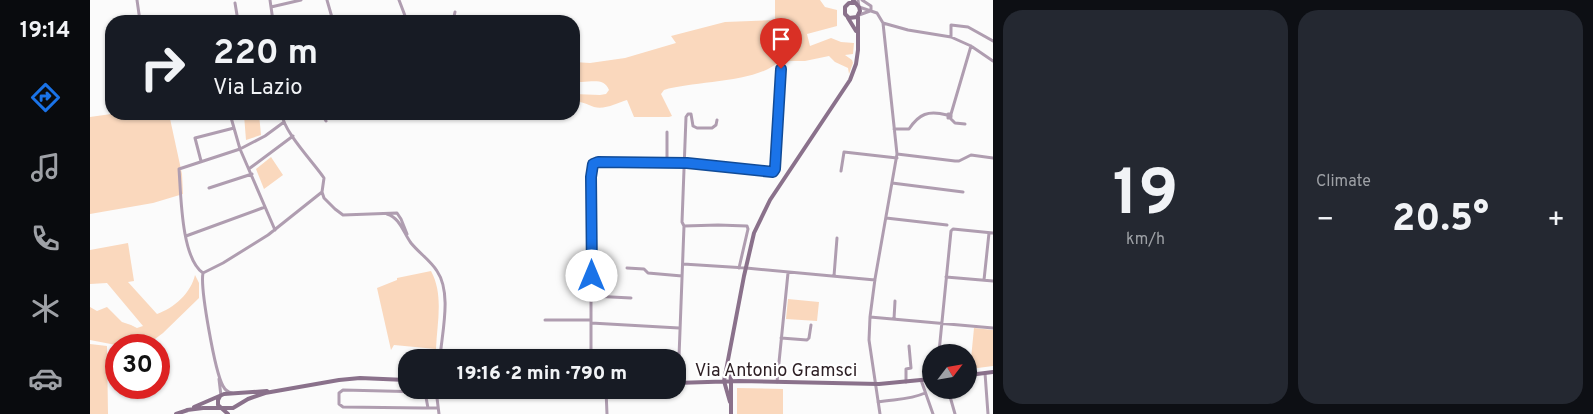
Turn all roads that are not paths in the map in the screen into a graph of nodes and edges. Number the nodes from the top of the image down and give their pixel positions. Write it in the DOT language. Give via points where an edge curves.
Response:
graph roads {
  1 [pos="137,0"];
  2 [pos="270,0"];
  3 [pos="300,0"];
  4 [pos="327,0"];
  5 [pos="399,0"];
  6 [pos="847,0"];
  7 [pos="862,0"];
  8 [pos="855,1"];
  9 [pos="235,3"];
  10 [pos="846,6"];
  11 [pos="271,7"];
  12 [pos="859,7"];
  13 [pos="871,11"];
  14 [pos="455,12"];
  15 [pos="139,15"];
  16 [pos="237,15"];
  17 [pos="273,15"];
  18 [pos="331,15"];
  19 [pos="405,15"];
  20 [pos="454,15"];
  21 [pos="858,16"];
  22 [pos="848,17"];
  23 [pos="883,22"];
  24 [pos="858,36"];
  25 [pos="952,37"];
  26 [pos="993,42"];
  27 [pos="970,46"];
  28 [pos="993,61"];
  29 [pos="781,69"];
  30 [pos="949,116"];
  31 [pos="232,120"];
  32 [pos="717,120"];
  33 [pos="284,122"];
  34 [pos="965,124"];
  35 [pos="234,128"];
  36 [pos="894,129"];
  37 [pos="667,132"];
  38 [pos="293,136"];
  39 [pos="240,149"];
  40 [pos="897,156"];
  41 [pos="993,158"];
  42 [pos="201,160"];
  43 [pos="667,163"];
  44 [pos="684,163"];
  45 [pos="250,168"];
  46 [pos="841,171"];
  47 [pos="252,174"];
  48 [pos="892,183"];
  49 [pos="209,188"];
  50 [pos="322,192"];
  51 [pos="963,192"];
  52 [pos="264,207"];
  53 [pos="886,218"];
  54 [pos="946,225"];
  55 [pos="684,226"];
  56 [pos="275,230"];
  57 [pos="991,233"];
  58 [pos="186,236"];
  59 [pos="837,238"];
  60 [pos="683,264"];
  61 [pos="627,268"];
  62 [pos="739,268"];
  63 [pos="746,268"];
  64 [pos="788,272"];
  65 [pos="203,273"];
  66 [pos="682,276"];
  67 [pos="834,276"];
  68 [pos="946,277"];
  69 [pos="875,280"];
  70 [pos="984,280"];
  71 [pos="993,280"];
  72 [pos="592,296"];
  73 [pos="631,298"];
  74 [pos="895,301"];
  75 [pos="870,317"];
  76 [pos="894,319"];
  77 [pos="545,320"];
  78 [pos="591,321"];
  79 [pos="941,323"];
  80 [pos="811,324"];
  81 [pos="679,328"];
  82 [pos="993,328"];
  83 [pos="781,338"];
  84 [pos="940,344"];
  85 [pos="909,346"];
  86 [pos="441,349"];
  87 [pos="591,349"];
  88 [pos="678,349"];
  89 [pos="729,362"];
  90 [pos="993,372"];
  91 [pos="985,373"];
  92 [pos="978,374"];
  93 [pos="219,376"];
  94 [pos="398,380"];
  95 [pos="921,380"];
  96 [pos="724,381"];
  97 [pos="732,381"];
  98 [pos="777,382"];
  99 [pos="906,382"];
  100 [pos="686,383"];
  101 [pos="922,383"];
  102 [pos="875,384"];
  103 [pos="274,391"];
  104 [pos="232,394"];
  105 [pos="922,394"];
  106 [pos="220,396"];
  107 [pos="438,399"];
  108 [pos="606,399"];
  109 [pos="927,399"];
  110 [pos="951,399"];
  111 [pos="730,402"];
  112 [pos="878,402"];
  113 [pos="236,407"];
  114 [pos="428,408"];
  115 [pos="438,408"];
  116 [pos="222,409"];
  117 [pos="187,410"];
  118 [pos="176,414"];
  119 [pos="228,414"];
  120 [pos="233,414"];
  121 [pos="439,414"];
  122 [pos="607,414"];
  123 [pos="731,414"];
  124 [pos="880,414"];
  125 [pos="933,414"];
  126 [pos="953,414"];
  127 [pos="988,414"];
  1 -- 15 [label="street"];
  2 -- 11 [label="street"];
  3 -- 11 [label="street"];
  4 -- 18 [label="street"];
  5 -- 19 [label="street"];
  6 -- 10 [label="street"];
  7 -- 13 [label="street" via="871,6"];
  8 -- 10 [label="street"];
  8 -- 12 [label="street"];
  9 -- 16 [label="street"];
  10 -- 22 [label="street" via="844,13"];
  11 -- 17 [label="street"];
  12 -- 13 [label="street"];
  12 -- 21 [label="street"];
  13 -- 21 [label="street"];
  13 -- 23 [label="street"];
  14 -- 20 [label="street"];
  21 -- 22 [label="street" via="854,19"];
  21 -- 24 [label="street"];
  22 -- 24 [label="street"];
  23 -- 25 [label="street" via="908,30"];
  23 -- 36 [label="street"];
  24 -- 63 [label="street" via="858,57 850,80 764,211 751,243"];
  25 -- 26 [label="street" via="951,25 968,27"];
  25 -- 27 [label="street"];
  27 -- 28 [label="street"];
  27 -- 30 [label="street"];
  29 -- 44 [label="street" via="773,172"];
  30 -- 34 [label="street" via="955,123"];
  30 -- 36 [label="street" via="924,114 908,129"];
  31 -- 35 [label="street"];
  32 -- 44 [label="street" via="712,128 694,127 691,114 686,115"];
  33 -- 38 [label="street"];
  33 -- 39 [label="street"];
  35 -- 39 [label="street"];
  35 -- 42 [label="street" via="195,138"];
  36 -- 40 [label="street"];
  37 -- 43 [label="street"];
  38 -- 45 [label="street"];
  38 -- 50 [label="street" via="324,178"];
  39 -- 42 [label="street"];
  39 -- 45 [label="street"];
  40 -- 41 [label="street" via="955,160 971,155"];
  40 -- 46 [label="street" via="844,152"];
  40 -- 48 [label="street"];
  42 -- 58 [label="street" via="179,169"];
  43 -- 44 [label="street"];
  43 -- 72 [label="street" via="593,164"];
  44 -- 55 [label="street"];
  45 -- 47 [label="street"];
  47 -- 49 [label="street"];
  47 -- 52 [label="street"];
  48 -- 51 [label="street"];
  48 -- 53 [label="street"];
  50 -- 56 [label="street"];
  50 -- 86 [label="street" via="341,214 394,213 400,216 409,240 435,268 443,284 445,301"];
  52 -- 56 [label="street"];
  52 -- 58 [label="street"];
  53 -- 54 [label="street"];
  53 -- 69 [label="street"];
  55 -- 60 [label="street"];
  55 -- 62 [label="street" via="747,226"];
  56 -- 65 [label="street"];
  57 -- 68 [label="street" via="953,229"];
  57 -- 70 [label="street"];
  58 -- 65 [label="street" via="193,261"];
  59 -- 67 [label="street"];
  60 -- 62 [label="street"];
  60 -- 66 [label="street"];
  61 -- 66 [label="street"];
  62 -- 63 [label="street"];
  63 -- 64 [label="street"];
  63 -- 89 [label="street"];
  64 -- 67 [label="street"];
  64 -- 83 [label="street"];
  65 -- 93 [label="street"];
  66 -- 81 [label="street"];
  67 -- 69 [label="street"];
  68 -- 70 [label="street"];
  68 -- 79 [label="street"];
  69 -- 75 [label="street"];
  70 -- 71 [label="street"];
  72 -- 73 [label="street"];
  72 -- 78 [label="street"];
  74 -- 76 [label="street"];
  75 -- 76 [label="street"];
  75 -- 102 [label="street" via="869,340"];
  76 -- 79 [label="street"];
  77 -- 78 [label="street"];
  78 -- 81 [label="street"];
  78 -- 87 [label="street"];
  79 -- 82 [label="street"];
  79 -- 84 [label="street"];
  80 -- 83 [label="street" via="807,340"];
  81 -- 88 [label="street"];
  83 -- 98 [label="street"];
  85 -- 99 [label="street" via="911,368 906,369"];
  89 -- 96 [label="street"];
  89 -- 97 [label="street"];
  90 -- 91 [label="street"];
  91 -- 92 [label="street"];
  91 -- 127 [label="street"];
  93 -- 104 [label="street" via="225,389"];
  93 -- 106 [label="street"];
  94 -- 103 [label="street" via="360,378"];
  95 -- 99 [label="street, Via Antonio Gramsci"];
  95 -- 101 [label="street"];
  96 -- 97 [label="street, Via Antonio Gramsci"];
  96 -- 100 [label="street, Via Antonio Gramsci"];
  96 -- 111 [label="street"];
  97 -- 98 [label="street, Via Antonio Gramsci"];
  97 -- 111 [label="street"];
  98 -- 102 [label="street, Via Antonio Gramsci"];
  99 -- 102 [label="street, Via Antonio Gramsci"];
  102 -- 112 [label="street"];
  103 -- 104 [label="street"];
  103 -- 113 [label="street" via="248,399"];
  104 -- 106 [label="street"];
  104 -- 113 [label="street" via="238,399"];
  105 -- 112 [label="street" via="909,399"];
  106 -- 116 [label="street" via="218,403"];
  106 -- 117 [label="street"];
  107 -- 115 [label="street"];
  108 -- 122 [label="street"];
  109 -- 125 [label="street"];
  110 -- 126 [label="street"];
  111 -- 123 [label="street"];
  112 -- 124 [label="street"];
  113 -- 116 [label="street"];
  113 -- 120 [label="street"];
  114 -- 114 [label="street" via="425,392 343,390 339,393 339,404 343,407"];
  114 -- 115 [label="street"];
  115 -- 121 [label="street"];
  116 -- 117 [label="street"];
  116 -- 119 [label="street"];
  117 -- 118 [label="street"];
}
